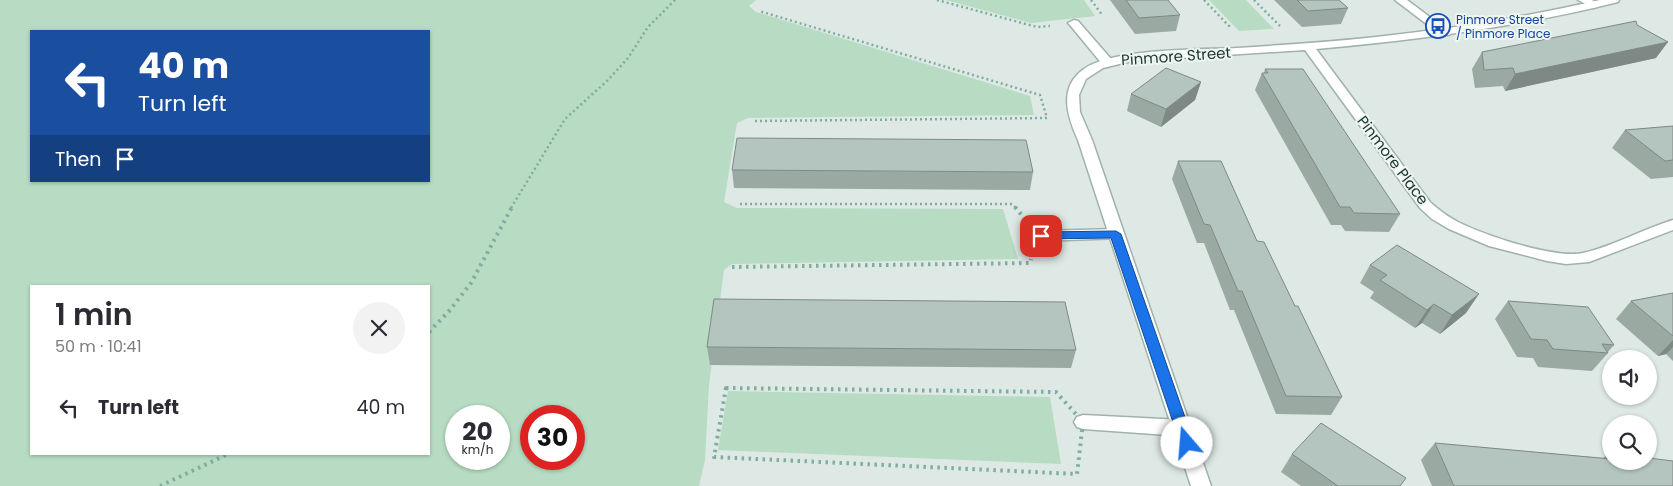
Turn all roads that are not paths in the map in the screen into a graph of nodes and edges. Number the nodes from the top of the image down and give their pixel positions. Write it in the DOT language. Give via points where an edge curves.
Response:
graph roads {
  1 [pos="1400,0"];
  2 [pos="1614,0"];
  3 [pos="1589,3"];
  4 [pos="1074,23"];
  5 [pos="1445,33"];
  6 [pos="1309,47"];
  7 [pos="1107,62"];
  8 [pos="1673,225"];
  9 [pos="1116,234"];
  10 [pos="1041,236"];
  11 [pos="1083,422"];
  12 [pos="1182,428"];
  13 [pos="1201,486"];
  1 -- 5 [label="street"];
  2 -- 3 [label="street, Pinmore Street"];
  3 -- 5 [label="street, Pinmore Street" via="1534,19"];
  4 -- 7 [label="street"];
  5 -- 6 [label="street, Pinmore Street"];
  6 -- 7 [label="street, Pinmore Street" via="1132,57"];
  6 -- 8 [label="street, Pinmore Place" via="1425,205 1454,226 1523,251 1566,259 1584,258"];
  7 -- 9 [label="street, Pinmore Street" via="1085,72 1078,81 1072,109"];
  9 -- 10 [label="street"];
  9 -- 12 [label="street, Pinmore Street"];
  11 -- 12 [label="street"];
  12 -- 13 [label="street, Pinmore Street"];
}
